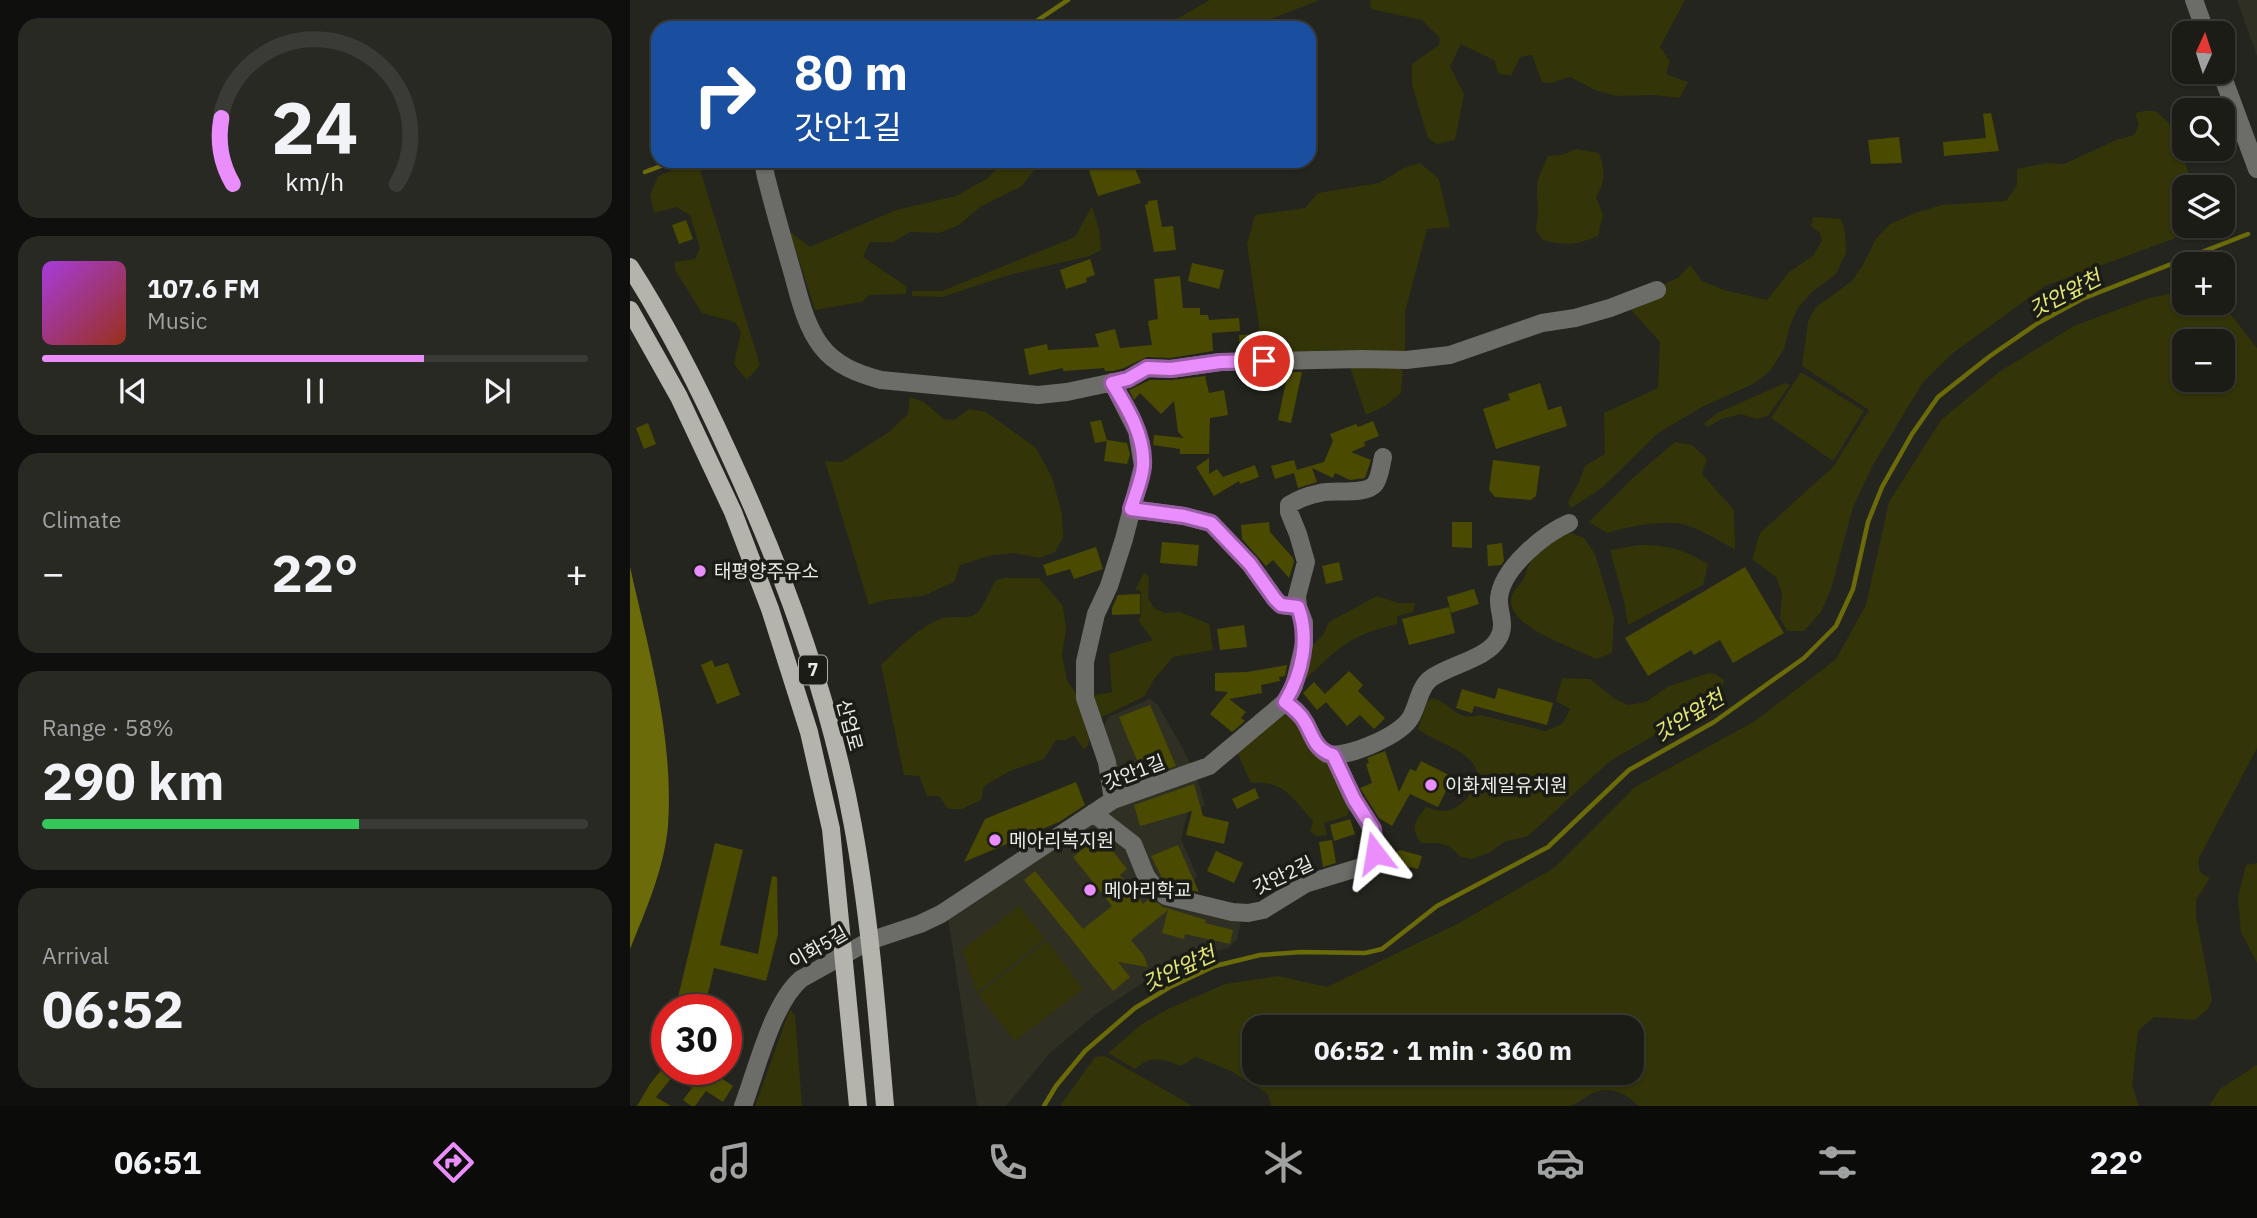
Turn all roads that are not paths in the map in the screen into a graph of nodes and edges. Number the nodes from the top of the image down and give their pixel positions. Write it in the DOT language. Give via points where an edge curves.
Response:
graph roads {
  1 [pos="2194,0"];
  2 [pos="2202,21"];
  3 [pos="2225,84"];
  4 [pos="764,168"];
  5 [pos="2257,169"];
  6 [pos="630,267"];
  7 [pos="1657,290"];
  8 [pos="630,310"];
  9 [pos="1112,383"];
  10 [pos="1383,457"];
  11 [pos="1131,509"];
  12 [pos="1570,523"];
  13 [pos="1298,607"];
  14 [pos="1285,702"];
  15 [pos="1333,755"];
  16 [pos="1113,800"];
  17 [pos="1093,813"];
  18 [pos="869,941"];
  19 [pos="845,955"];
  20 [pos="743,1106"];
  21 [pos="858,1106"];
  22 [pos="885,1106"];
  1 -- 2 [label="street"];
  3 -- 5 [label="street"];
  4 -- 9 [label="street" via="811,330 838,362 881,380 1038,395"];
  6 -- 18 [label="main road, 산업로 / 7" via="700,390 791,601 830,726 850,814"];
  7 -- 9 [label="street" via="1451,355 1147,368"];
  8 -- 19 [label="main road, 7" via="679,397 733,512 770,608 809,732 831,829"];
  9 -- 11 [label="street" via="1134,423 1142,450 1143,466"];
  10 -- 13 [label="street, 갓안1길" via="1375,484 1369,488 1322,492 1289,505 1306,562"];
  11 -- 13 [label="street" via="1211,523 1281,605"];
  11 -- 16 [label="street" via="1090,634 1084,682"];
  12 -- 15 [label="street" via="1541,538 1504,582 1499,601 1502,631 1491,649 1429,680 1412,717 1396,734"];
  13 -- 14 [label="street, 갓안1길" via="1304,622 1304,644 1294,686"];
  14 -- 15 [label="street, 갓안2길" via="1304,720 1321,750"];
  14 -- 16 [label="street, 갓안1길" via="1209,766"];
  15 -- 17 [label="street, 갓안2길" via="1373,829 1375,853 1364,866 1305,884 1263,910 1233,912 1166,896 1146,876 1133,844"];
  16 -- 17 [label="street, 갓안1길"];
  17 -- 18 [label="street, 갓안1길" via="941,914"];
  18 -- 19 [label="street, 이화5길"];
  18 -- 22 [label="main road, 산업로 / 7"];
  19 -- 20 [label="street, 이화5길" via="801,979 785,996"];
  19 -- 21 [label="main road, 7"];
}
